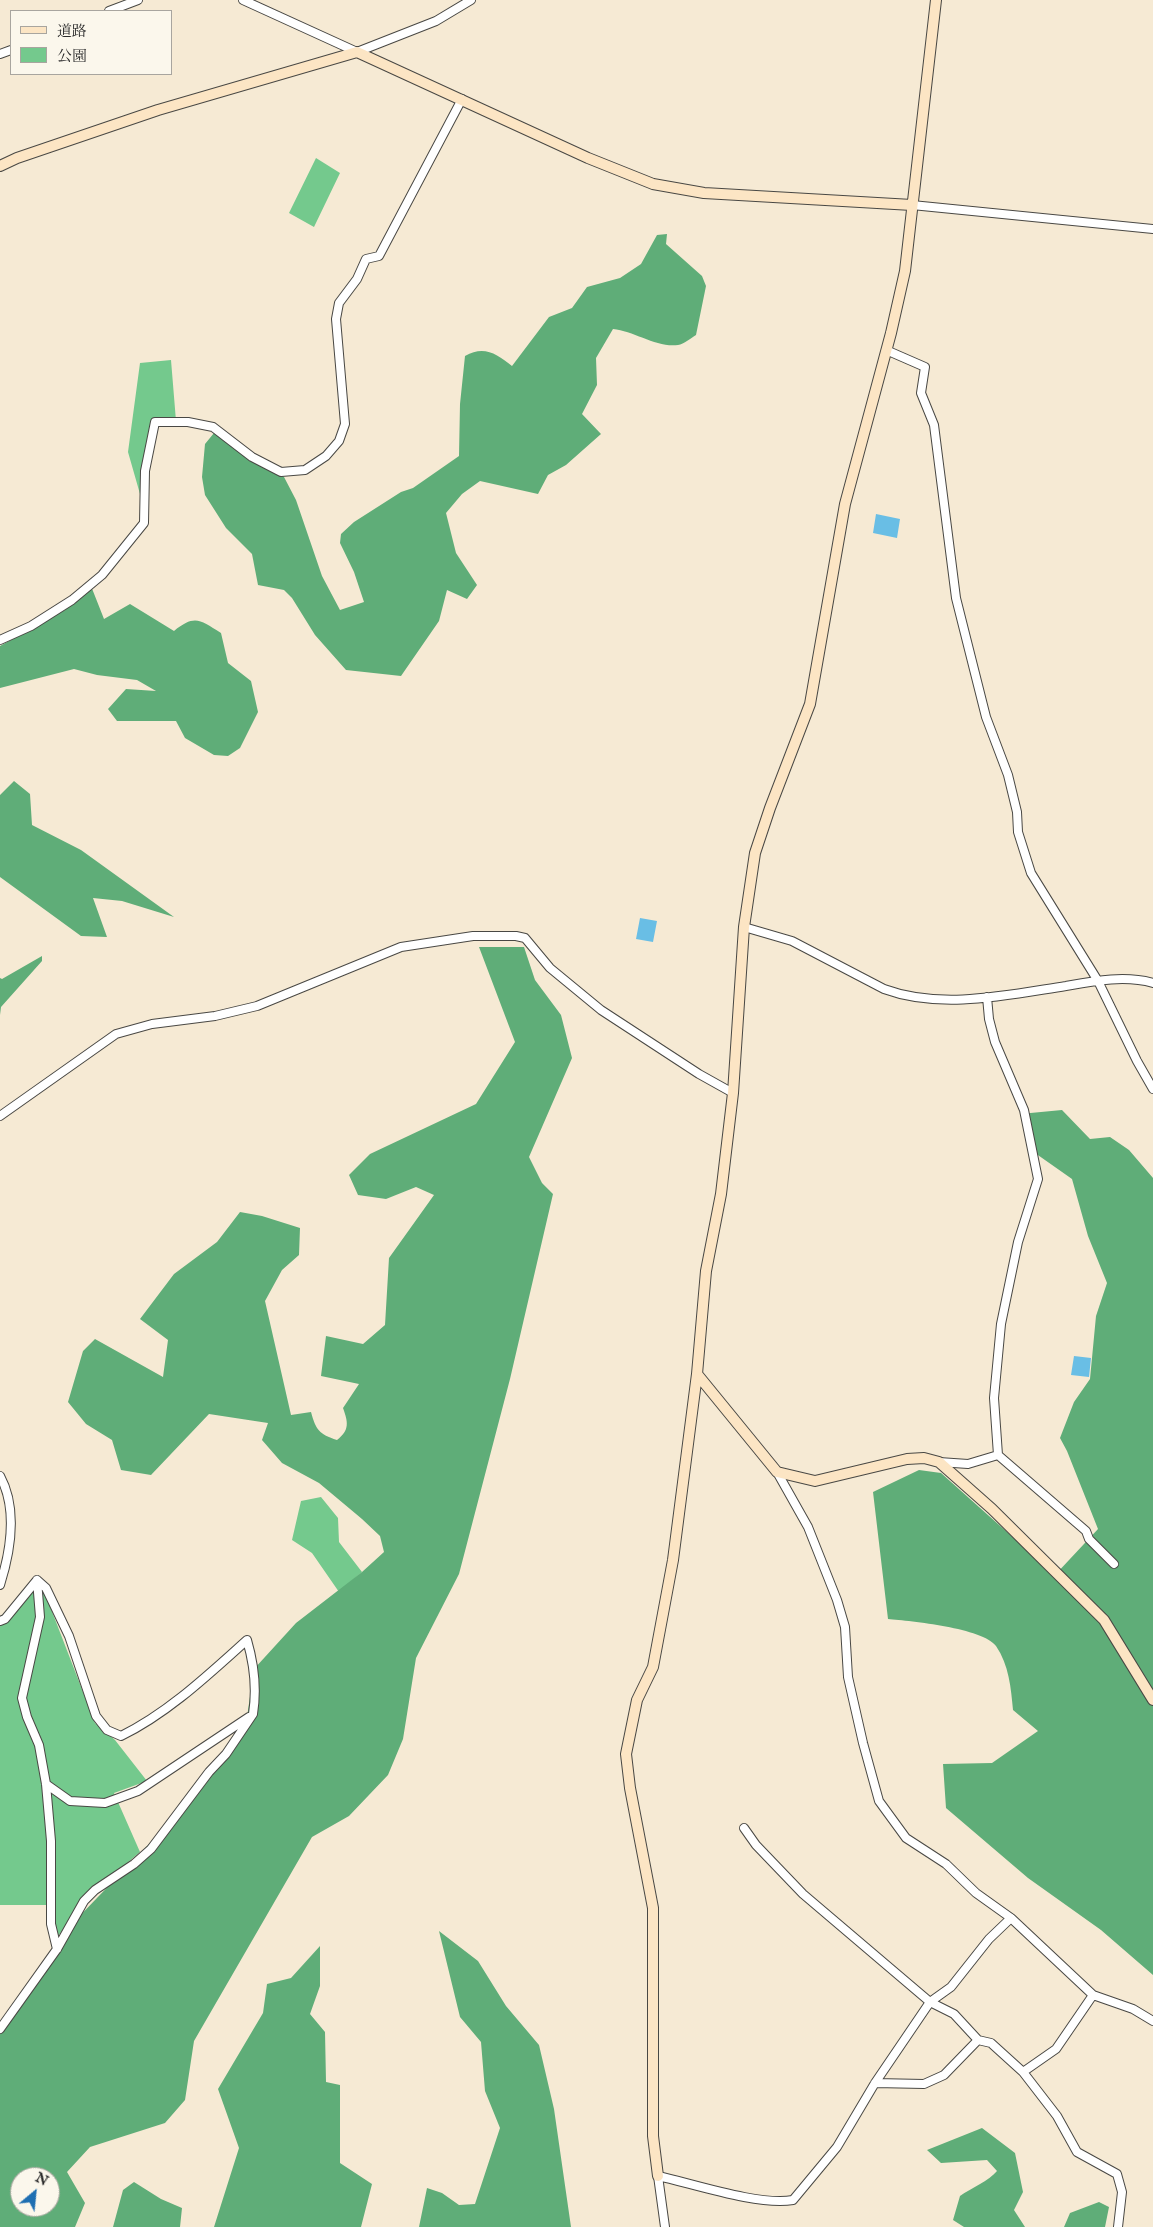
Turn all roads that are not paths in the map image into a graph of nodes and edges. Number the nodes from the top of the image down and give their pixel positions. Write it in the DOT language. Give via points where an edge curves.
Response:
graph roads {
  1 [pos="138,0"];
  2 [pos="243,0"];
  3 [pos="471,0"];
  4 [pos="936,0"];
  5 [pos="112,10"];
  6 [pos="357,52"];
  7 [pos="462,99"];
  8 [pos="0,166"];
  9 [pos="912,205"];
  10 [pos="1153,229"];
  11 [pos="886,350"];
  12 [pos="0,640"];
  13 [pos="744,926"];
  14 [pos="1098,981"];
  15 [pos="1153,982"];
  16 [pos="987,997"];
  17 [pos="1153,1089"];
  18 [pos="733,1093"];
  19 [pos="0,1116"];
  20 [pos="697,1374"];
  21 [pos="998,1455"];
  22 [pos="939,1462"];
  23 [pos="777,1472"];
  24 [pos="0,1476"];
  25 [pos="1114,1564"];
  26 [pos="37,1580"];
  27 [pos="0,1585"];
  28 [pos="0,1621"];
  29 [pos="1153,1700"];
  30 [pos="253,1714"];
  31 [pos="46,1784"];
  32 [pos="744,1828"];
  33 [pos="1011,1918"];
  34 [pos="57,1949"];
  35 [pos="1093,1995"];
  36 [pos="930,2002"];
  37 [pos="1153,2021"];
  38 [pos="0,2029"];
  39 [pos="978,2040"];
  40 [pos="1023,2072"];
  41 [pos="876,2083"];
  42 [pos="658,2176"];
  43 [pos="665,2227"];
  44 [pos="1118,2227"];
  1 -- 5 [label="street"];
  2 -- 6 [label="street"];
  3 -- 6 [label="street" via="436,21"];
  4 -- 9 [label="street"];
  6 -- 7 [label="street"];
  6 -- 8 [label="street" via="158,110"];
  7 -- 9 [label="street" via="588,158 653,184 704,193"];
  7 -- 12 [label="street" via="380,256 366,259 339,303 336,319 345,424 339,440 326,456 305,470 281,472 252,457 213,427 188,422 155,422 145,471 144,523 102,575 72,600 31,626"];
  9 -- 10 [label="street"];
  9 -- 11 [label="street" via="904,271"];
  11 -- 13 [label="street" via="845,504 810,704 755,853"];
  11 -- 14 [label="street" via="925,368 921,393 934,425 956,598 986,717 1008,775 1018,832 1031,873"];
  13 -- 16 [label="street" via="792,941 898,994 941,1000"];
  13 -- 18 [label="street"];
  14 -- 15 [label="street" via="1139,979"];
  14 -- 16 [label="street"];
  14 -- 17 [label="street"];
  16 -- 21 [label="street" via="995,1042 1024,1110 1038,1179 1018,1242 1000,1324 994,1398"];
  18 -- 19 [label="street" via="602,1010 550,968 525,938 473,936 400,947 257,1006 215,1016 152,1024 116,1034"];
  18 -- 20 [label="street" via="721,1194 706,1271"];
  20 -- 23 [label="street"];
  20 -- 42 [label="street" via="665,1614 653,1667 637,1700 626,1754 654,1908 653,2136"];
  21 -- 22 [label="street" via="968,1464"];
  21 -- 25 [label="street" via="1086,1531 1089,1539"];
  22 -- 23 [label="street" via="924,1458 907,1459 815,1481"];
  22 -- 29 [label="street" via="992,1508 1104,1620"];
  23 -- 33 [label="street" via="808,1527 837,1600 845,1627 848,1677 879,1801 906,1838 946,1864"];
  24 -- 27 [label="street" via="12,1513"];
  26 -- 28 [label="street"];
  26 -- 30 [label="street" via="46,1588 69,1636 96,1716 107,1730 121,1736 143,1725 207,1676 247,1640 254,1664"];
  26 -- 31 [label="street" via="40,1618 22,1698 39,1745"];
  30 -- 31 [label="street" via="138,1791 105,1803 70,1801"];
  30 -- 34 [label="street" via="226,1754 208,1772 151,1848 84,1901"];
  31 -- 34 [label="street" via="51,1841 51,1924"];
  32 -- 36 [label="street" via="803,1894"];
  33 -- 35 [label="street"];
  33 -- 36 [label="street" via="989,1939 951,1987"];
  34 -- 38 [label="street"];
  35 -- 37 [label="street"];
  35 -- 40 [label="street" via="1056,2049"];
  36 -- 39 [label="street" via="954,2014"];
  36 -- 41 [label="street"];
  39 -- 40 [label="street" via="991,2043"];
  39 -- 41 [label="street" via="944,2075 924,2084"];
  40 -- 44 [label="street" via="1057,2116 1077,2152 1117,2174 1122,2192"];
  41 -- 42 [label="street" via="838,2147 793,2200 782,2202 751,2198"];
  42 -- 43 [label="street"];
}
